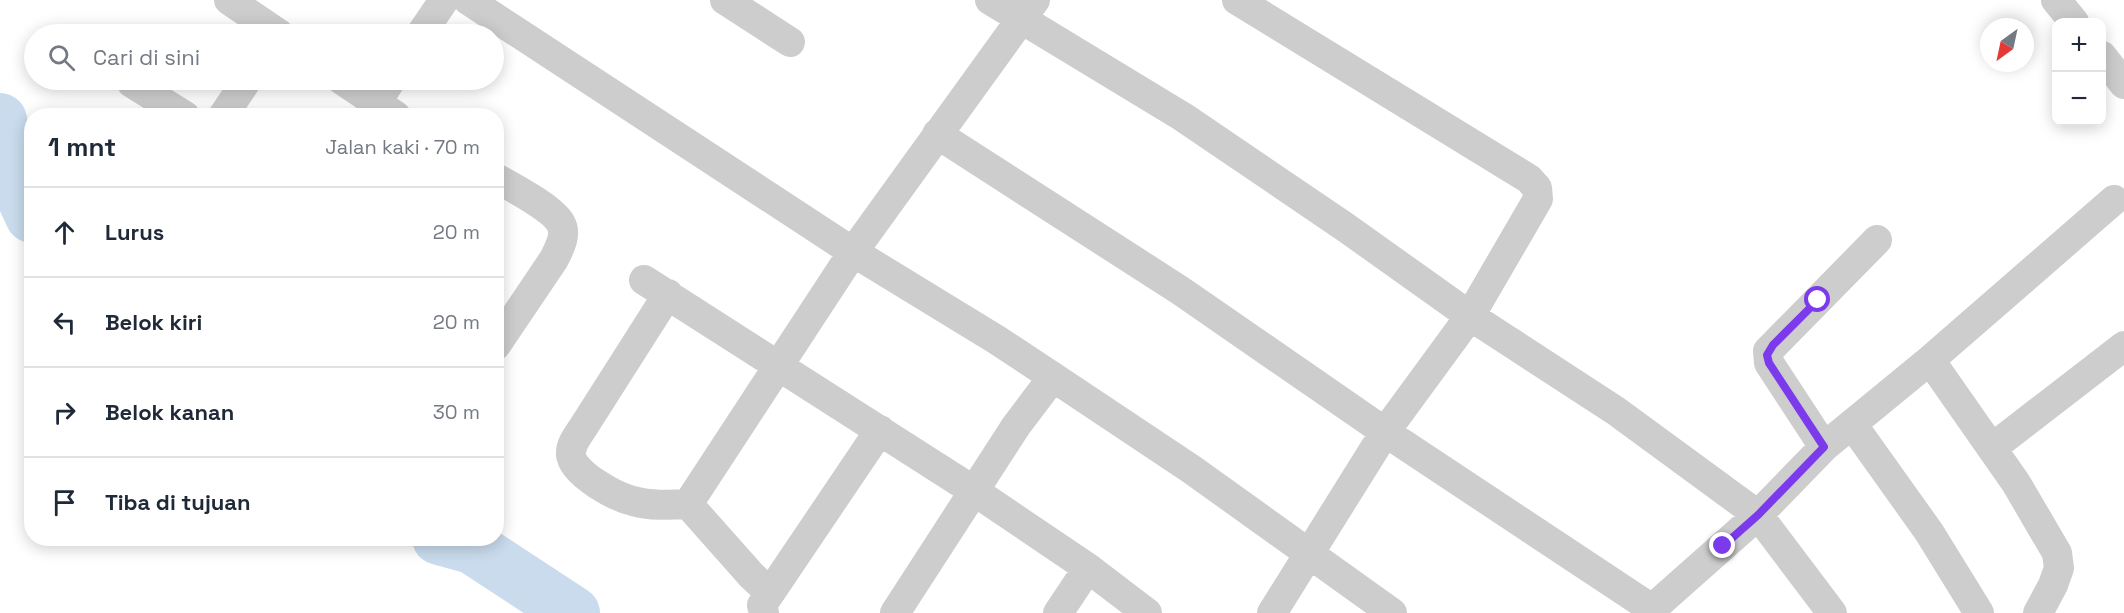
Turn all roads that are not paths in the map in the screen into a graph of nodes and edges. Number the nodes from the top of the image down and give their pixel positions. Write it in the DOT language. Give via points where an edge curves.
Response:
graph roads {
  1 [pos="229,0"];
  2 [pos="444,0"];
  3 [pos="468,0"];
  4 [pos="725,0"];
  5 [pos="990,0"];
  6 [pos="1237,0"];
  7 [pos="2056,0"];
  8 [pos="1028,10"];
  9 [pos="2071,18"];
  10 [pos="264,24"];
  11 [pos="428,24"];
  12 [pos="790,42"];
  13 [pos="2106,61"];
  14 [pos="2124,84"];
  15 [pos="143,90"];
  16 [pos="240,90"];
  17 [pos="360,90"];
  18 [pos="383,103"];
  19 [pos="172,108"];
  20 [pos="228,108"];
  21 [pos="937,134"];
  22 [pos="504,183"];
  23 [pos="2115,200"];
  24 [pos="1877,240"];
  25 [pos="853,252"];
  26 [pos="1470,316"];
  27 [pos="504,333"];
  28 [pos="2124,346"];
  29 [pos="1930,360"];
  30 [pos="780,365"];
  31 [pos="1053,377"];
  32 [pos="1852,424"];
  33 [pos="880,430"];
  34 [pos="1385,432"];
  35 [pos="1824,447"];
  36 [pos="1992,448"];
  37 [pos="974,491"];
  38 [pos="688,504"];
  39 [pos="1758,515"];
  40 [pos="1308,554"];
  41 [pos="1088,568"];
  42 [pos="767,603"];
  43 [pos="1653,611"];
  44 [pos="895,613"];
  45 [pos="1058,613"];
  46 [pos="1147,613"];
  47 [pos="1272,613"];
  48 [pos="1392,613"];
  49 [pos="1832,613"];
  50 [pos="1979,613"];
  51 [pos="2038,613"];
  1 -- 10 [label="street"];
  2 -- 11 [label="street"];
  3 -- 25 [label="street"];
  4 -- 12 [label="street"];
  5 -- 8 [label="street"];
  6 -- 26 [label="street" via="1520,173 1537,188 1538,199"];
  7 -- 9 [label="street"];
  8 -- 21 [label="street"];
  8 -- 26 [label="street"];
  13 -- 14 [label="street"];
  15 -- 19 [label="street"];
  16 -- 20 [label="street"];
  17 -- 18 [label="street"];
  21 -- 25 [label="street"];
  21 -- 34 [label="street" via="1181,291"];
  22 -- 27 [label="street" via="553,214 562,225 563,234 554,259"];
  23 -- 29 [label="street"];
  24 -- 35 [label="street" via="1768,351 1769,363"];
  25 -- 30 [label="street"];
  25 -- 31 [label="street"];
  26 -- 34 [label="street"];
  26 -- 39 [label="street" via="1616,411"];
  28 -- 36 [label="street"];
  29 -- 32 [label="street"];
  29 -- 36 [label="street"];
  30 -- 33 [label="street"];
  30 -- 38 [label="street"];
  30 -- 38 [label="street" via="656,287 572,446 571,455 578,469 596,483 632,501"];
  31 -- 37 [label="street"];
  31 -- 40 [label="street"];
  32 -- 35 [label="street"];
  32 -- 50 [label="street" via="1929,532"];
  33 -- 37 [label="street"];
  33 -- 42 [label="street"];
  34 -- 40 [label="street"];
  34 -- 43 [label="street"];
  35 -- 39 [label="street"];
  36 -- 51 [label="street" via="2057,553 2059,568"];
  37 -- 41 [label="street"];
  37 -- 44 [label="street"];
  38 -- 42 [label="street" via="751,575"];
  39 -- 43 [label="street"];
  39 -- 49 [label="street"];
  40 -- 47 [label="street"];
  40 -- 48 [label="street"];
  41 -- 45 [label="street"];
  41 -- 46 [label="street"];
}
